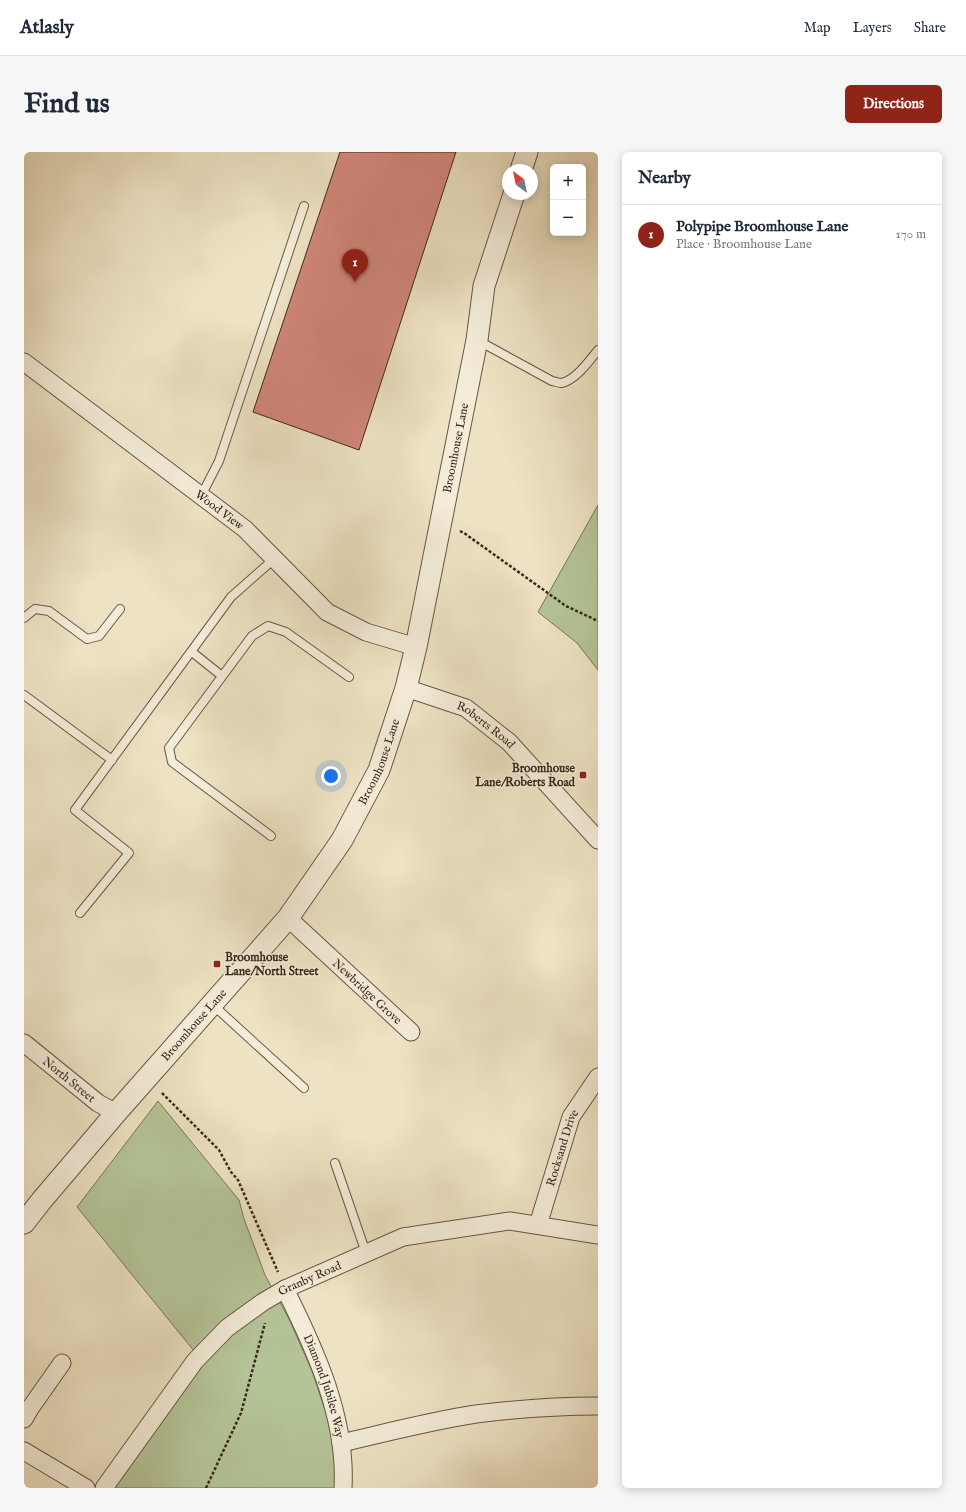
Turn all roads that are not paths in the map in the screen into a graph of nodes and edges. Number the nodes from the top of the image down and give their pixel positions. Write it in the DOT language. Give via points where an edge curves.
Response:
graph roads {
  1 [pos="527,152"];
  2 [pos="523,164"];
  3 [pos="512,200"];
  4 [pos="304,206"];
  5 [pos="477,340"];
  6 [pos="598,350"];
  7 [pos="24,363"];
  8 [pos="201,496"];
  9 [pos="274,559"];
  10 [pos="120,609"];
  11 [pos="24,618"];
  12 [pos="416,647"];
  13 [pos="192,652"];
  14 [pos="222,676"];
  15 [pos="349,677"];
  16 [pos="406,688"];
  17 [pos="24,695"];
  18 [pos="112,760"];
  19 [pos="271,836"];
  20 [pos="598,840"];
  21 [pos="80,913"];
  22 [pos="288,918"];
  23 [pos="213,1005"];
  24 [pos="411,1032"];
  25 [pos="24,1043"];
  26 [pos="598,1076"];
  27 [pos="304,1088"];
  28 [pos="116,1113"];
  29 [pos="336,1164"];
  30 [pos="24,1223"];
  31 [pos="538,1225"];
  32 [pos="598,1234"];
  33 [pos="366,1253"];
  34 [pos="285,1289"];
  35 [pos="62,1363"];
  36 [pos="598,1406"];
  37 [pos="24,1419"];
  38 [pos="340,1443"];
  39 [pos="24,1451"];
  40 [pos="86,1488"];
  41 [pos="104,1488"];
  42 [pos="342,1488"];
  1 -- 2 [label="street"];
  3 -- 5 [label="street, Broomhouse Lane" via="484,286"];
  4 -- 8 [label="lane" via="219,461"];
  5 -- 6 [label="lane" via="552,381 561,383 587,365"];
  5 -- 12 [label="street, Broomhouse Lane"];
  7 -- 8 [label="street, Wood View"];
  8 -- 9 [label="street, Wood View" via="245,529"];
  9 -- 12 [label="street, Wood View" via="327,612 366,632"];
  9 -- 13 [label="lane" via="231,597"];
  10 -- 11 [label="lane" via="99,636 87,639 49,611 35,609"];
  12 -- 16 [label="street, Broomhouse Lane"];
  13 -- 14 [label="lane"];
  13 -- 18 [label="lane"];
  14 -- 15 [label="lane" via="252,636 268,626 286,632"];
  14 -- 19 [label="lane" via="169,748 172,762"];
  16 -- 20 [label="street, Roberts Road" via="466,708 509,742"];
  16 -- 22 [label="street, Broomhouse Lane" via="379,770 342,840"];
  17 -- 18 [label="lane"];
  18 -- 21 [label="lane" via="75,810 129,853"];
  22 -- 23 [label="street, Broomhouse Lane"];
  22 -- 24 [label="street, Newbridge Grove"];
  23 -- 27 [label="lane"];
  23 -- 28 [label="street, Broomhouse Lane"];
  25 -- 28 [label="street, North Street" via="98,1104"];
  26 -- 31 [label="street, Rocksand Drive" via="571,1117"];
  28 -- 30 [label="street, Broomhouse Lane"];
  29 -- 33 [label="lane"];
  31 -- 32 [label="street, Granby Road"];
  31 -- 33 [label="street, Granby Road" via="510,1221 403,1237"];
  33 -- 34 [label="street, Granby Road"];
  34 -- 38 [label="street, Diamond Jubilee Way" via="320,1369 333,1408"];
  34 -- 41 [label="street, Granby Road" via="227,1328 194,1361"];
  35 -- 37 [label="street"];
  36 -- 38 [label="street" via="540,1407 475,1414"];
  38 -- 42 [label="street, Diamond Jubilee Way"];
  39 -- 40 [label="street"];
}
